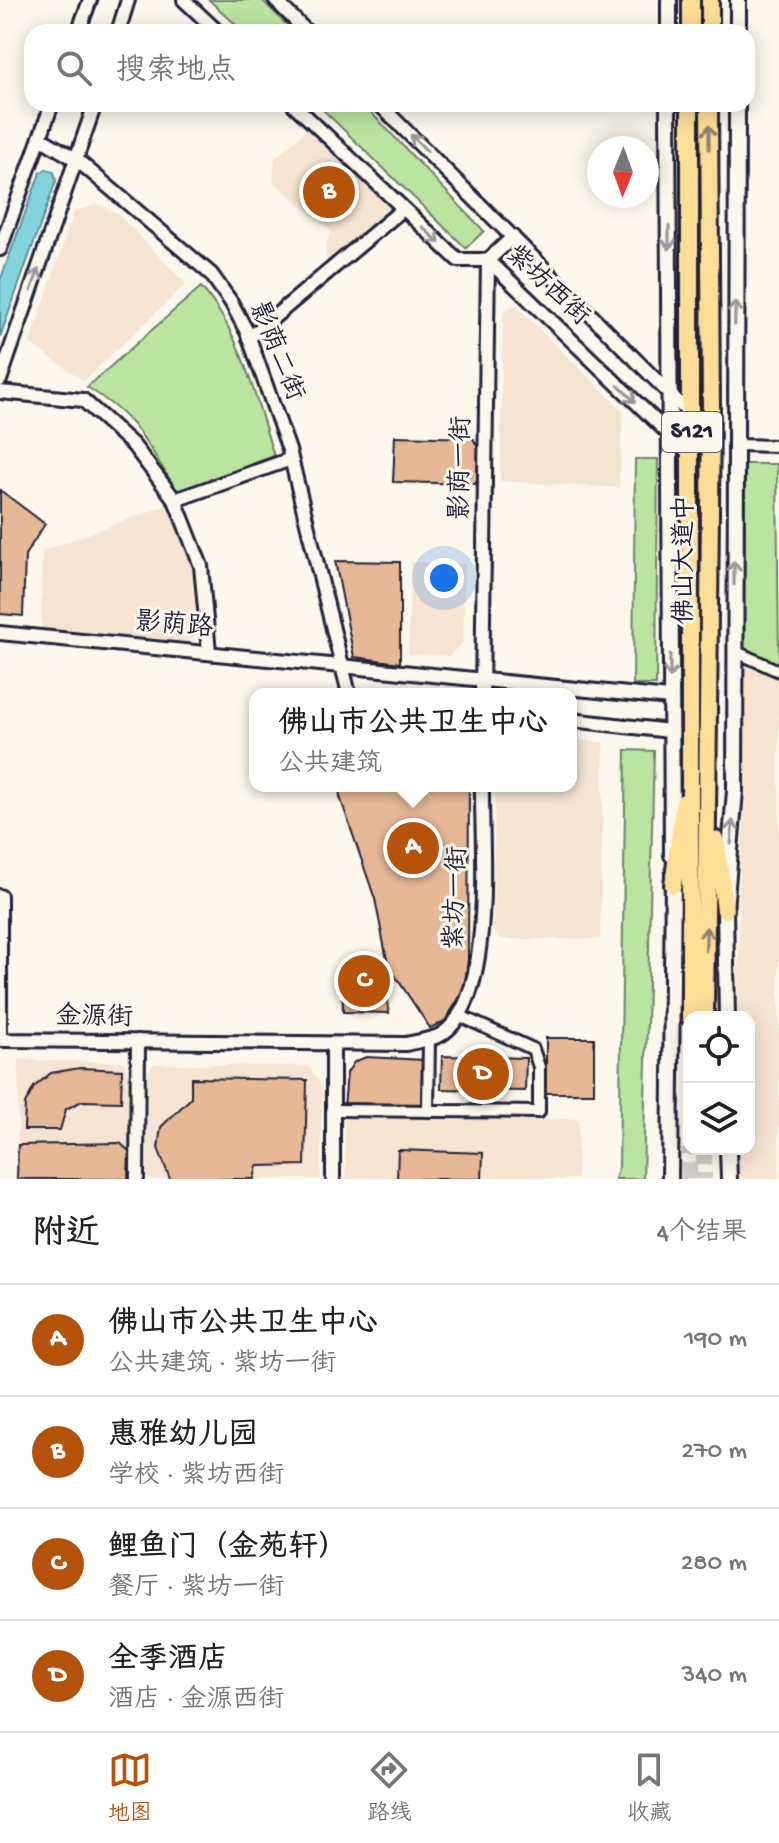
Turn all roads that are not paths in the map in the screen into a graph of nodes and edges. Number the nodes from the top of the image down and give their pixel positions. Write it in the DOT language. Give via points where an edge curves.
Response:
graph roads {
  1 [pos="90,0"];
  2 [pos="128,0"];
  3 [pos="184,0"];
  4 [pos="275,0"];
  5 [pos="669,0"];
  6 [pos="691,0"];
  7 [pos="710,0"];
  8 [pos="738,0"];
  9 [pos="81,24"];
  10 [pos="120,24"];
  11 [pos="210,24"];
  12 [pos="299,24"];
  13 [pos="669,24"];
  14 [pos="691,24"];
  15 [pos="710,24"];
  16 [pos="738,24"];
  17 [pos="49,112"];
  18 [pos="92,112"];
  19 [pos="301,112"];
  20 [pos="387,112"];
  21 [pos="668,112"];
  22 [pos="690,112"];
  23 [pos="709,112"];
  24 [pos="737,112"];
  25 [pos="40,138"];
  26 [pos="77,160"];
  27 [pos="403,209"];
  28 [pos="513,237"];
  29 [pos="0,249"];
  30 [pos="488,260"];
  31 [pos="249,338"];
  32 [pos="0,380"];
  33 [pos="0,392"];
  34 [pos="670,394"];
  35 [pos="692,416"];
  36 [pos="669,435"];
  37 [pos="734,445"];
  38 [pos="779,446"];
  39 [pos="692,456"];
  40 [pos="291,459"];
  41 [pos="175,500"];
  42 [pos="0,633"];
  43 [pos="734,651"];
  44 [pos="209,652"];
  45 [pos="343,664"];
  46 [pos="779,671"];
  47 [pos="482,677"];
  48 [pos="348,688"];
  49 [pos="482,688"];
  50 [pos="670,698"];
  51 [pos="577,721"];
  52 [pos="670,731"];
  53 [pos="700,762"];
  54 [pos="482,792"];
  55 [pos="673,885"];
  56 [pos="0,896"];
  57 [pos="725,910"];
  58 [pos="690,1011"];
  59 [pos="705,1011"];
  60 [pos="727,1011"];
  61 [pos="458,1015"];
  62 [pos="429,1038"];
  63 [pos="138,1041"];
  64 [pos="333,1045"];
  65 [pos="333,1110"];
  66 [pos="428,1111"];
  67 [pos="728,1155"];
  68 [pos="137,1179"];
  69 [pos="333,1179"];
  70 [pos="670,1179"];
  71 [pos="729,1179"];
  1 -- 9 [label="street"];
  2 -- 10 [label="street"];
  3 -- 11 [label="street"];
  4 -- 12 [label="street"];
  5 -- 13 [label="main road"];
  6 -- 14 [label="highway"];
  7 -- 15 [label="highway"];
  8 -- 16 [label="main road"];
  17 -- 25 [label="street"];
  18 -- 26 [label="street"];
  19 -- 27 [label="street, 紫坊西街"];
  28 -- 20 [label="street, 紫坊西街, one-way"];
  21 -- 34 [label="main road, 佛山大道中, one-way"];
  22 -- 35 [label="highway, 佛山大道中 / S121"];
  53 -- 23 [label="highway, 佛山大道中 / S121, one-way"];
  37 -- 24 [label="main road, one-way"];
  25 -- 26 [label="street, 影荫二街"];
  25 -- 29 [label="street"];
  26 -- 31 [label="street, 影荫二街" via="211,274"];
  32 -- 26 [label="street, one-way"];
  27 -- 30 [label="street, 紫坊西街, one-way" via="458,260"];
  27 -- 31 [label="street"];
  28 -- 30 [label="street"];
  28 -- 34 [label="street, 紫坊西街"];
  30 -- 36 [label="street, 紫坊西街, one-way"];
  30 -- 47 [label="street, 影荫一街"];
  31 -- 40 [label="street, 影荫二街"];
  33 -- 41 [label="street" via="83,400 133,445"];
  34 -- 35 [label="street, 紫坊西街"];
  34 -- 36 [label="main road, 佛山大道中"];
  35 -- 39 [label="highway, 佛山大道中 / S121"];
  36 -- 39 [label="street, 紫坊西街"];
  36 -- 50 [label="main road, 佛山大道中, one-way"];
  37 -- 38 [label="street"];
  43 -- 37 [label="main road, one-way"];
  39 -- 53 [label="highway, 佛山大道中 / S121"];
  40 -- 41 [label="street"];
  40 -- 45 [label="street, 影荫二街"];
  41 -- 44 [label="street" via="201,566"];
  42 -- 44 [label="street, 影荫路"];
  43 -- 46 [label="street"];
  57 -- 43 [label="main road, one-way" via="735,791"];
  44 -- 45 [label="street, 影荫路"];
  45 -- 47 [label="street, 影荫路"];
  45 -- 48 [label="street"];
  47 -- 49 [label="street, 影荫一街"];
  47 -- 50 [label="street, 影荫路"];
  50 -- 52 [label="main road, 佛山大道中"];
  51 -- 52 [label="street"];
  52 -- 55 [label="main road, 佛山大道中"];
  53 -- 55 [label="highway"];
  53 -- 57 [label="highway"];
  53 -- 58 [label="highway, 佛山大道中 / S121"];
  59 -- 53 [label="highway, 佛山大道中 / S121, one-way"];
  54 -- 61 [label="street, 紫坊一街" via="481,953 468,1002"];
  55 -- 70 [label="main road, 佛山大道中"];
  56 -- 63 [label="street, 金源街" via="0,1040"];
  57 -- 60 [label="main road"];
  61 -- 62 [label="street, 紫坊一街" via="442,1034"];
  61 -- 66 [label="street" via="533,1049 539,1067 539,1112"];
  62 -- 64 [label="street, 紫坊一街" via="406,1044"];
  62 -- 66 [label="street"];
  63 -- 64 [label="street, 金源街"];
  63 -- 68 [label="street"];
  64 -- 65 [label="street"];
  65 -- 66 [label="street"];
  65 -- 69 [label="street"];
  67 -- 71 [label="main road"];
}
